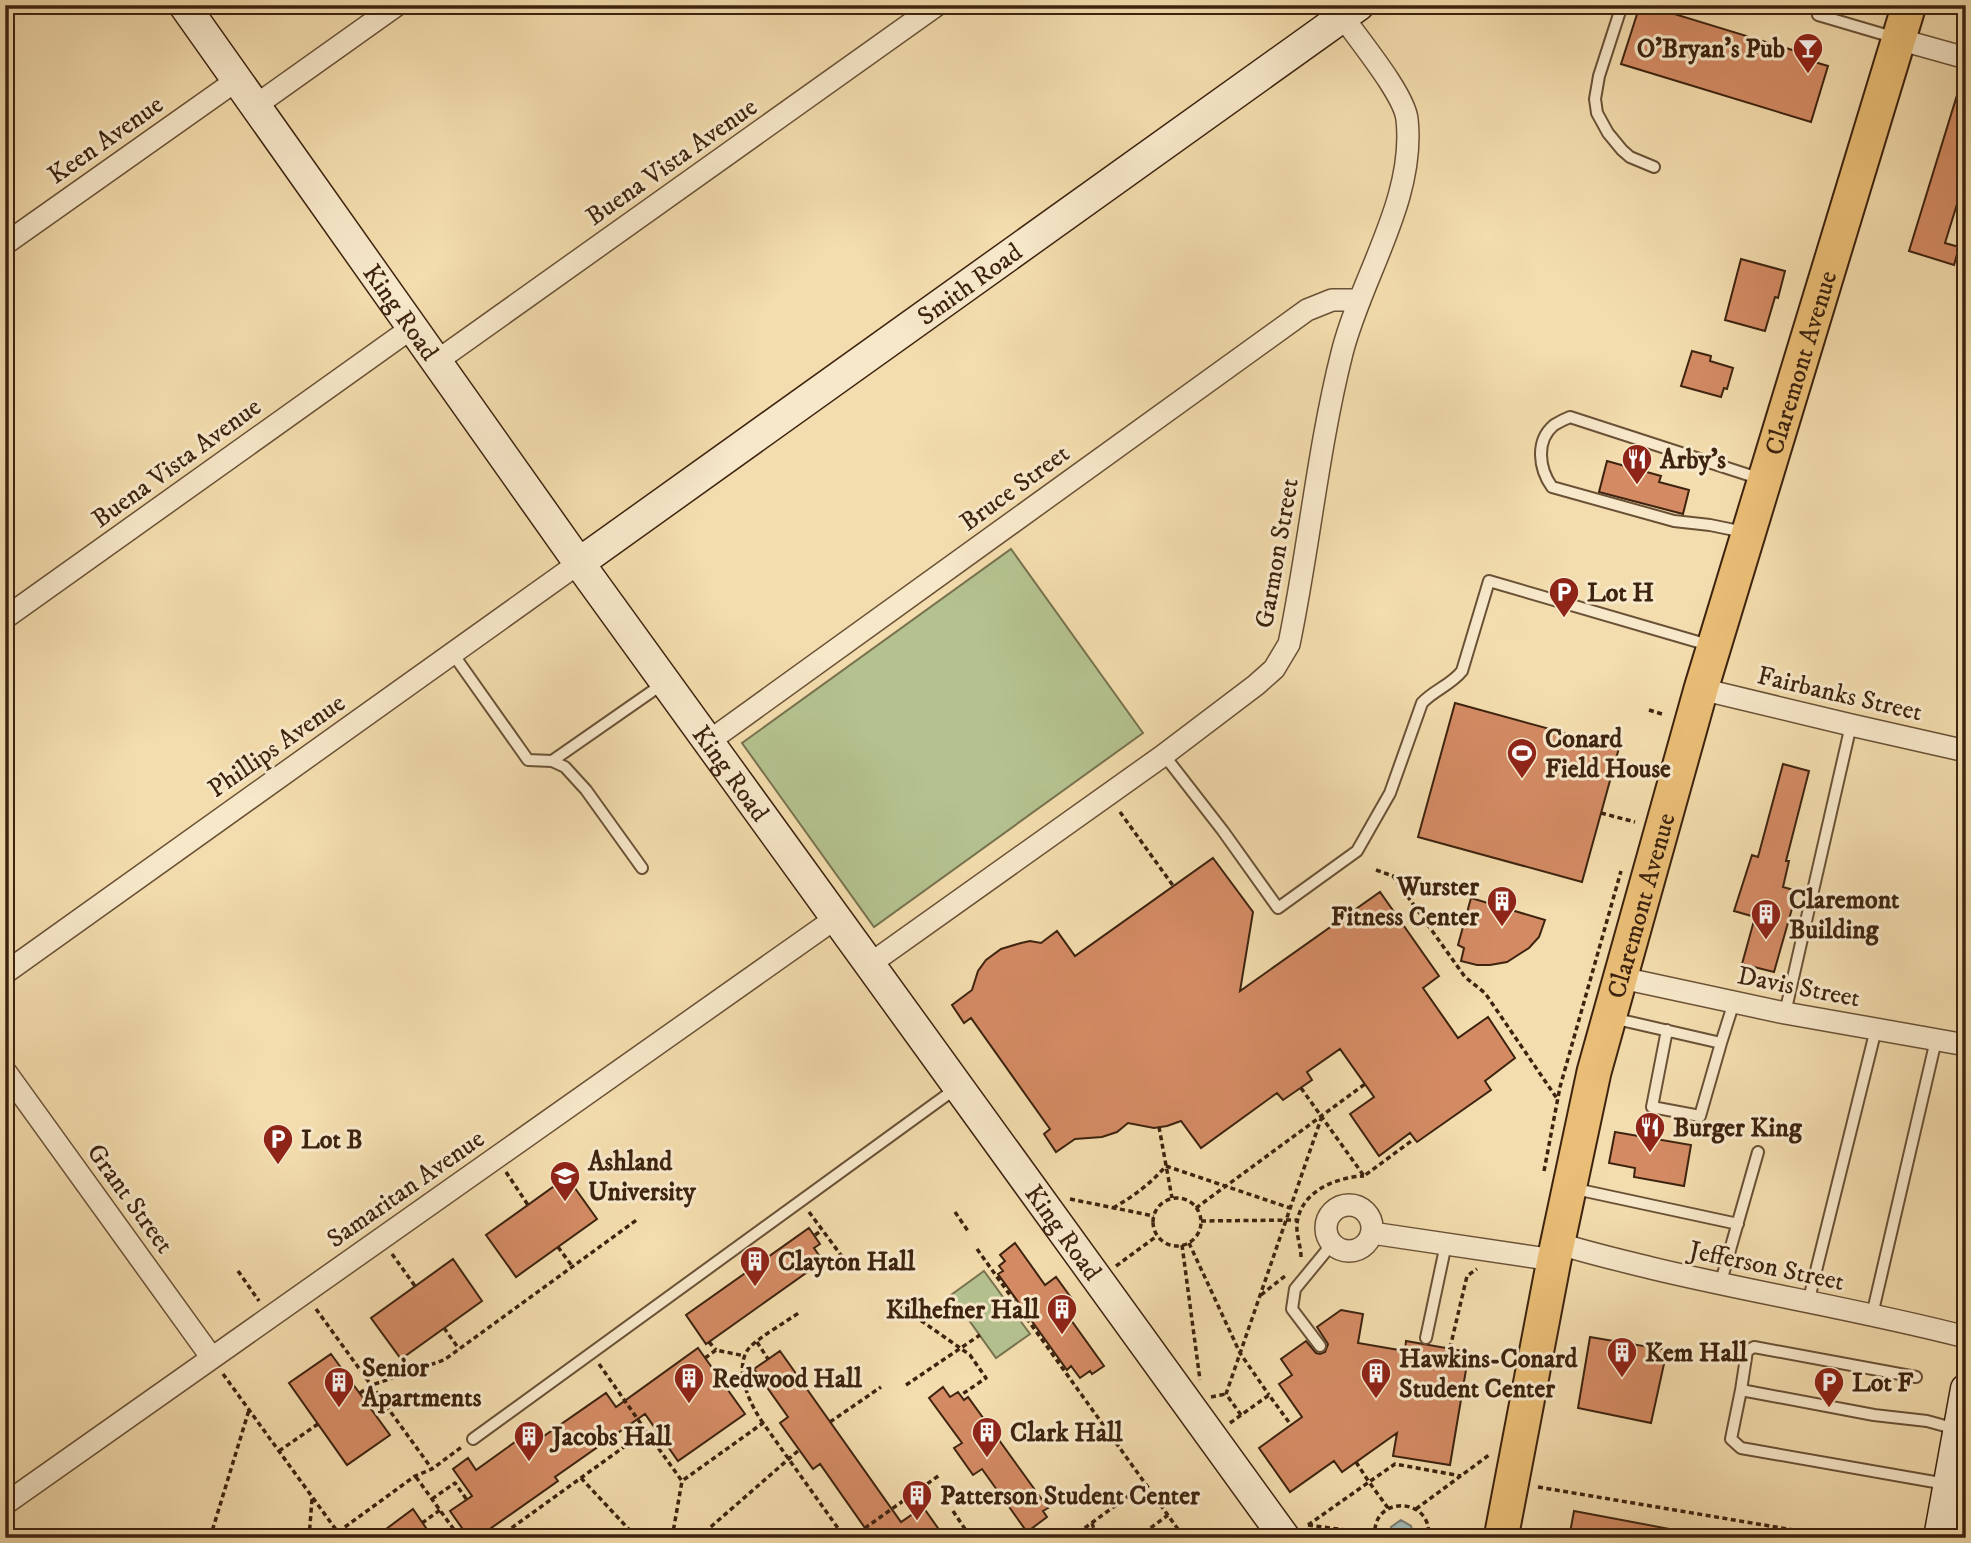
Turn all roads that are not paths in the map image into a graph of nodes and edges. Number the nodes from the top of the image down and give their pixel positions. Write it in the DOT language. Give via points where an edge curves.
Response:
graph roads {
  1 [pos="184,5"];
  2 [pos="397,5"];
  3 [pos="937,5"];
  4 [pos="1622,5"];
  5 [pos="1821,5"];
  6 [pos="1909,5"];
  7 [pos="1351,11"];
  8 [pos="1898,39"];
  9 [pos="1966,58"];
  10 [pos="237,80"];
  11 [pos="255,106"];
  12 [pos="1654,167"];
  13 [pos="5,244"];
  14 [pos="1360,300"];
  15 [pos="412,327"];
  16 [pos="437,361"];
  17 [pos="1764,480"];
  18 [pos="1747,533"];
  19 [pos="579,563"];
  20 [pos="5,618"];
  21 [pos="1714,646"];
  22 [pos="453,654"];
  23 [pos="665,683"];
  24 [pos="1701,689"];
  25 [pos="1851,725"];
  26 [pos="708,742"];
  27 [pos="1966,751"];
  28 [pos="1164,755"];
  29 [pos="552,761"];
  30 [pos="642,868"];
  31 [pos="836,918"];
  32 [pos="870,964"];
  33 [pos="5,973"];
  34 [pos="1622,978"];
  35 [pos="1734,1002"];
  36 [pos="1785,1013"];
  37 [pos="1610,1017"];
  38 [pos="1876,1029"];
  39 [pos="1667,1030"];
  40 [pos="1936,1040"];
  41 [pos="1721,1043"];
  42 [pos="1966,1045"];
  43 [pos="5,1071"];
  44 [pos="958,1086"];
  45 [pos="1758,1152"];
  46 [pos="1569,1187"];
  47 [pos="1738,1224"];
  48 [pos="1372,1233"];
  49 [pos="1332,1244"];
  50 [pos="1446,1244"];
  51 [pos="1555,1251"];
  52 [pos="1720,1285"];
  53 [pos="1808,1303"];
  54 [pos="1872,1315"];
  55 [pos="1966,1337"];
  56 [pos="1426,1338"];
  57 [pos="1320,1346"];
  58 [pos="212,1358"];
  59 [pos="1916,1377"];
  60 [pos="1966,1389"];
  61 [pos="1741,1390"];
  62 [pos="1958,1429"];
  63 [pos="473,1439"];
  64 [pos="1949,1485"];
  65 [pos="5,1504"];
  66 [pos="1285,1538"];
  67 [pos="1501,1538"];
  68 [pos="1939,1538"];
  1 -- 10 [label="street, King Road"];
  2 -- 11 [label="street"];
  3 -- 16 [label="street, Buena Vista Avenue"];
  4 -- 12 [label="lane" via="1599,76 1597,113 1622,150"];
  5 -- 8 [label="lane" via="1818,15"];
  6 -- 8 [label="main road, Claremont Avenue"];
  7 -- 14 [label="street, Garmon Street" via="1407,118 1404,172 1396,205"];
  7 -- 19 [label="street, Smith Road"];
  8 -- 9 [label="street"];
  8 -- 17 [label="main road, Claremont Avenue"];
  10 -- 11 [label="street, King Road"];
  10 -- 13 [label="street, Keen Avenue"];
  11 -- 15 [label="street, King Road"];
  14 -- 26 [label="street, Bruce Street" via="1332,300 1307,310"];
  14 -- 28 [label="street, Garmon Street" via="1333,395 1289,644 1265,677"];
  15 -- 16 [label="street, King Road"];
  15 -- 20 [label="street, Buena Vista Avenue"];
  16 -- 19 [label="street, King Road"];
  17 -- 18 [label="main road, Claremont Avenue"];
  17 -- 18 [label="lane" via="1570,417 1546,435 1541,465 1552,487 1674,521"];
  18 -- 21 [label="main road, Claremont Avenue"];
  19 -- 22 [label="street, Phillips Avenue"];
  19 -- 23 [label="street, King Road"];
  21 -- 24 [label="main road, Claremont Avenue"];
  21 -- 28 [label="lane" via="1489,580 1462,671 1422,703 1395,782 1357,851 1278,908"];
  22 -- 29 [label="lane" via="528,760"];
  22 -- 33 [label="street, Phillips Avenue"];
  23 -- 26 [label="street, King Road"];
  23 -- 29 [label="lane"];
  24 -- 25 [label="street, Fairbanks Street"];
  24 -- 34 [label="main road, Claremont Avenue"];
  25 -- 27 [label="street, Fairbanks Street"];
  25 -- 36 [label="lane"];
  26 -- 31 [label="street, King Road"];
  28 -- 32 [label="street, Garmon Street"];
  29 -- 30 [label="lane" via="565,767 586,790"];
  31 -- 32 [label="street, King Road"];
  31 -- 58 [label="street, Samaritan Avenue"];
  32 -- 44 [label="street, King Road"];
  34 -- 35 [label="street, Davis Street"];
  34 -- 37 [label="main road, Claremont Avenue"];
  35 -- 36 [label="street, Davis Street"];
  35 -- 41 [label="lane"];
  36 -- 38 [label="street, Davis Street"];
  37 -- 39 [label="lane"];
  37 -- 46 [label="main road, Claremont Avenue"];
  38 -- 40 [label="street, Davis Street"];
  38 -- 53 [label="lane"];
  39 -- 41 [label="lane"];
  39 -- 41 [label="lane" via="1652,1107 1700,1115"];
  40 -- 42 [label="street, Davis Street"];
  40 -- 54 [label="lane"];
  43 -- 58 [label="street, Grant Street"];
  44 -- 63 [label="lane"];
  44 -- 66 [label="street, King Road"];
  45 -- 47 [label="lane"];
  46 -- 47 [label="lane"];
  46 -- 51 [label="main road, Claremont Avenue"];
  47 -- 52 [label="lane"];
  48 -- 49 [label="street" via="1367,1243 1354,1251"];
  48 -- 49 [label="street" via="1372,1221 1363,1209 1341,1206 1326,1222"];
  48 -- 50 [label="street, Jefferson Street"];
  49 -- 57 [label="lane" via="1295,1289 1292,1310"];
  50 -- 51 [label="street, Jefferson Street"];
  50 -- 56 [label="lane"];
  51 -- 52 [label="street, Jefferson Street" via="1582,1251"];
  51 -- 67 [label="main road, Claremont Avenue"];
  52 -- 53 [label="street, Jefferson Street"];
  53 -- 54 [label="street, Jefferson Street"];
  54 -- 55 [label="street, Jefferson Street"];
  58 -- 65 [label="street, Samaritan Avenue"];
  59 -- 61 [label="lane" via="1754,1346 1747,1351"];
  60 -- 62 [label="street"];
  61 -- 62 [label="lane"];
  61 -- 64 [label="lane" via="1731,1439 1741,1448"];
  62 -- 64 [label="street"];
  64 -- 68 [label="street"];
}
